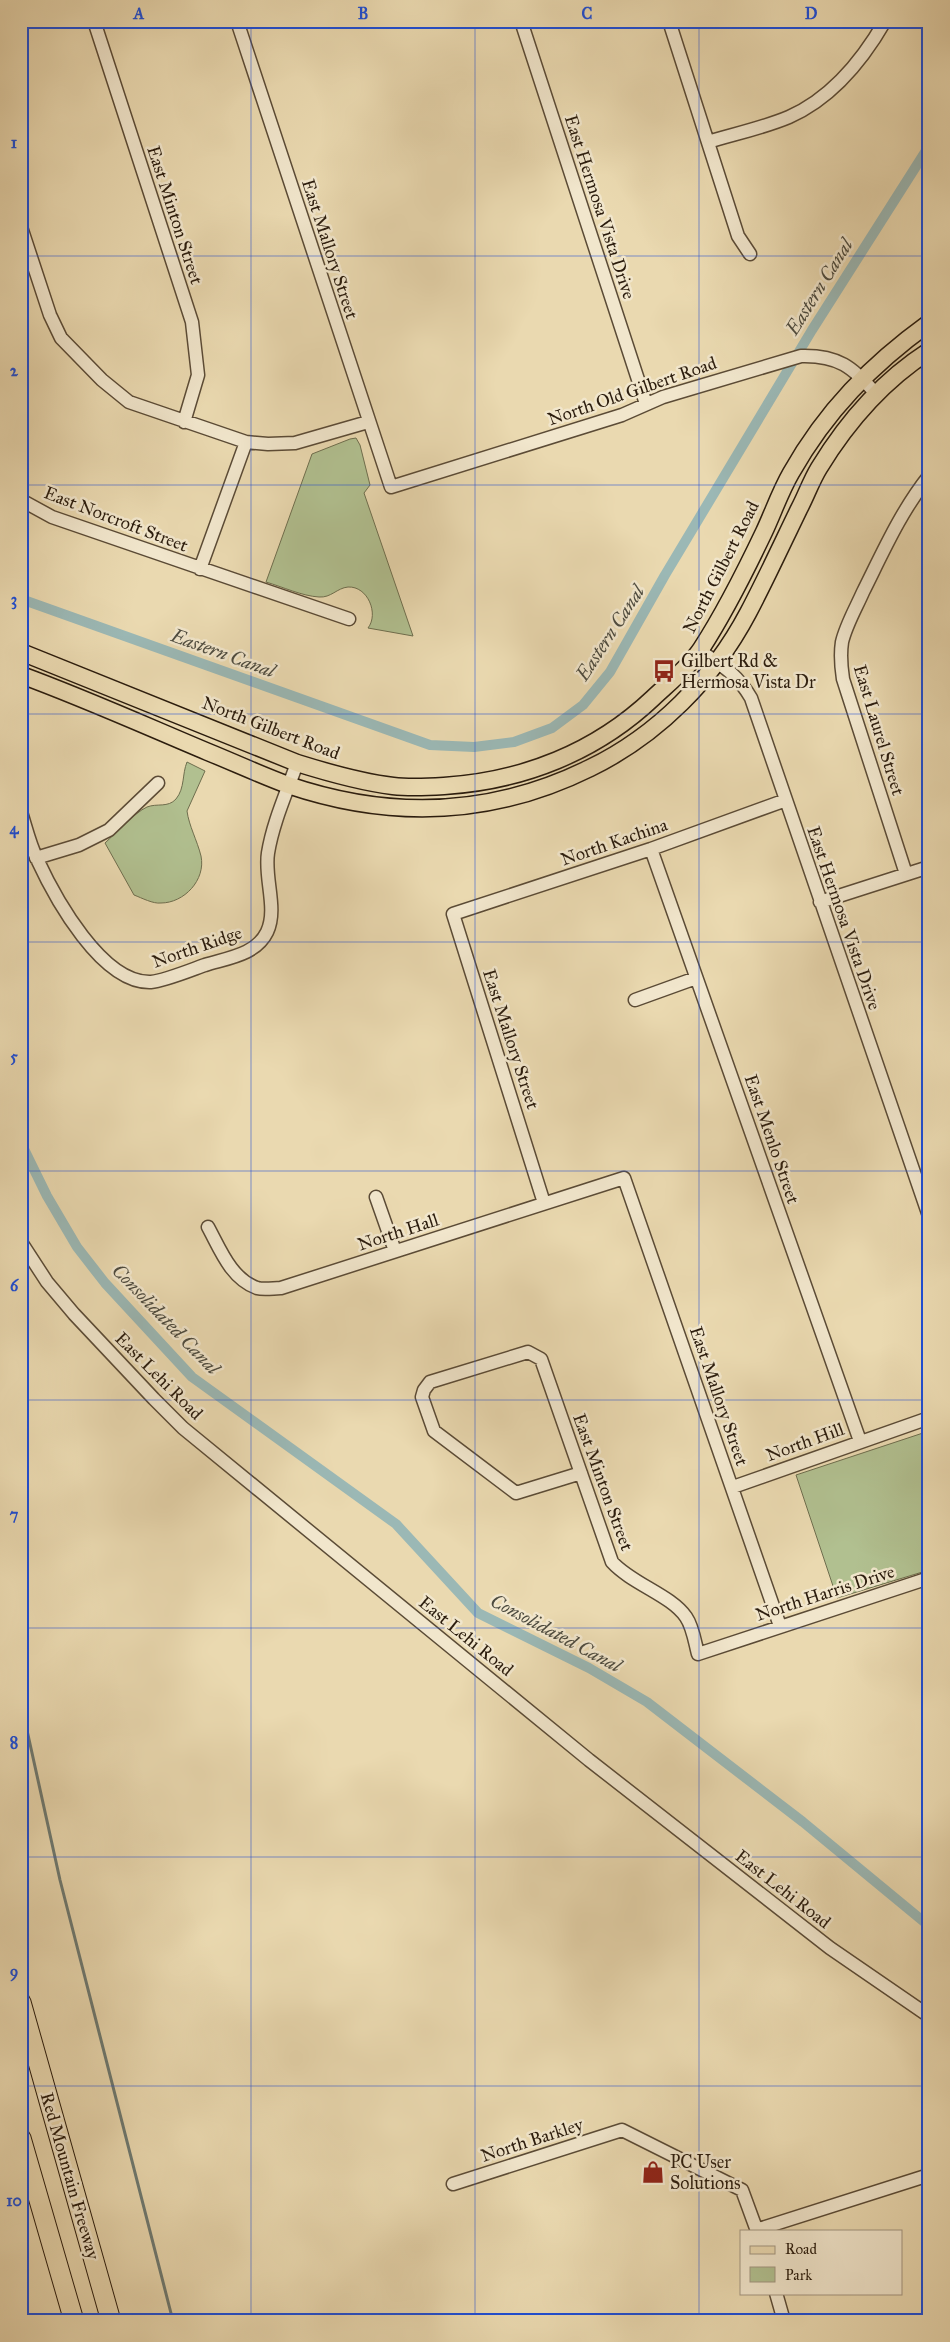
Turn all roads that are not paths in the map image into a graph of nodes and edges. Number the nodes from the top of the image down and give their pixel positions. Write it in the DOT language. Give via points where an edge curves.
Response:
graph roads {
  1 [pos="94,21"];
  2 [pos="237,21"];
  3 [pos="521,21"];
  4 [pos="669,21"];
  5 [pos="885,21"];
  6 [pos="708,142"];
  7 [pos="22,230"];
  8 [pos="750,254"];
  9 [pos="929,324"];
  10 [pos="929,351"];
  11 [pos="862,377"];
  12 [pos="876,394"];
  13 [pos="646,404"];
  14 [pos="184,422"];
  15 [pos="368,422"];
  16 [pos="246,442"];
  17 [pos="929,476"];
  18 [pos="390,487"];
  19 [pos="21,500"];
  20 [pos="200,569"];
  21 [pos="349,619"];
  22 [pos="700,651"];
  23 [pos="21,652"];
  24 [pos="718,663"];
  25 [pos="21,675"];
  26 [pos="297,763"];
  27 [pos="158,783"];
  28 [pos="289,785"];
  29 [pos="786,800"];
  30 [pos="21,812"];
  31 [pos="650,849"];
  32 [pos="36,858"];
  33 [pos="929,867"];
  34 [pos="906,874"];
  35 [pos="820,902"];
  36 [pos="453,914"];
  37 [pos="696,978"];
  38 [pos="635,1000"];
  39 [pos="624,1178"];
  40 [pos="376,1197"];
  41 [pos="544,1203"];
  42 [pos="929,1216"];
  43 [pos="208,1227"];
  44 [pos="21,1242"];
  45 [pos="395,1251"];
  46 [pos="929,1418"];
  47 [pos="860,1441"];
  48 [pos="581,1473"];
  49 [pos="733,1487"];
  50 [pos="929,1578"];
  51 [pos="780,1626"];
  52 [pos="698,1654"];
  53 [pos="21,2002"];
  54 [pos="929,2016"];
  55 [pos="21,2138"];
  56 [pos="21,2162"];
  57 [pos="929,2175"];
  58 [pos="453,2184"];
  59 [pos="43,2220"];
  60 [pos="756,2230"];
  61 [pos="776,2294"];
  62 [pos="74,2321"];
  63 [pos="111,2321"];
  64 [pos="784,2321"];
  1 -- 14 [label="street, East Minton Street" via="192,322 198,375"];
  2 -- 15 [label="street, East Mallory Street"];
  3 -- 13 [label="street, East Hermosa Vista Drive"];
  4 -- 6 [label="street"];
  5 -- 6 [label="street" via="853,68 826,96 788,117"];
  6 -- 8 [label="street" via="738,236"];
  7 -- 14 [label="street" via="50,315 61,338 129,402"];
  9 -- 11 [label="main road, North Gilbert Road"];
  10 -- 12 [label="main road"];
  11 -- 12 [label="street, North Old Gilbert Road"];
  11 -- 13 [label="street, North Old Gilbert Road" via="833,359 801,356"];
  11 -- 22 [label="main road, North Gilbert Road" via="812,439 790,475 745,572"];
  12 -- 24 [label="main road" via="844,431 818,470 765,582"];
  13 -- 18 [label="street, North Old Gilbert Road" via="622,415"];
  14 -- 16 [label="street"];
  15 -- 16 [label="street" via="295,443"];
  15 -- 18 [label="street, East Mallory Street"];
  16 -- 20 [label="street"];
  17 -- 34 [label="street, East Laurel Street" via="910,500 851,618 840,659 843,679"];
  19 -- 20 [label="street, East Norcroft Street" via="52,517"];
  20 -- 21 [label="street, East Norcroft Street"];
  22 -- 24 [label="street, East Hermosa Vista Drive"];
  22 -- 26 [label="main road, North Gilbert Road" via="636,714 584,749 547,766 467,785 414,787 366,782"];
  23 -- 26 [label="main road, North Gilbert Road"];
  24 -- 28 [label="main road" via="676,710 640,738 605,761 529,793 459,808 419,809 356,803"];
  24 -- 29 [label="street, East Hermosa Vista Drive" via="742,682 751,698"];
  25 -- 28 [label="main road"];
  26 -- 28 [label="street, North Ridge"];
  27 -- 32 [label="street" via="109,830 79,845"];
  28 -- 32 [label="street, North Ridge" via="267,855 271,914 268,931 260,943 244,953 151,982 132,979 116,971 101,956 72,922"];
  29 -- 31 [label="street, North Kachina"];
  29 -- 35 [label="street, East Hermosa Vista Drive"];
  30 -- 32 [label="street, North Ridge"];
  31 -- 36 [label="street, North Kachina"];
  31 -- 37 [label="street, East Menlo Street"];
  33 -- 34 [label="street"];
  34 -- 35 [label="street"];
  35 -- 42 [label="street, East Hermosa Vista Drive"];
  36 -- 41 [label="street, East Mallory Street"];
  37 -- 38 [label="street"];
  37 -- 47 [label="street, East Menlo Street"];
  39 -- 41 [label="street, North Hall"];
  39 -- 49 [label="street, East Mallory Street"];
  40 -- 45 [label="street"];
  41 -- 45 [label="street, North Hall"];
  43 -- 45 [label="street, North Hall" via="227,1264 240,1278 258,1288 281,1288"];
  44 -- 54 [label="street, East Lehi Road" via="46,1282 183,1428 589,1760 830,1948"];
  46 -- 47 [label="street, North Hill"];
  47 -- 49 [label="street, North Hill"];
  48 -- 48 [label="street, East Minton Street" via="540,1359 528,1352 430,1382 424,1390 422,1397 434,1431 516,1493"];
  48 -- 52 [label="street, East Minton Street" via="612,1562 623,1574 675,1606 687,1618"];
  49 -- 51 [label="street, East Mallory Street"];
  50 -- 51 [label="street, North Harris Drive"];
  51 -- 52 [label="street, North Harris Drive"];
  53 -- 63 [label="highway, Red Mountain Freeway"];
  55 -- 59 [label="highway, Red Mountain Freeway"];
  56 -- 59 [label="highway"];
  57 -- 60 [label="street"];
  58 -- 60 [label="street, North Barkley" via="622,2130 742,2190"];
  59 -- 62 [label="highway, Red Mountain Freeway"];
  61 -- 64 [label="street"];
}
